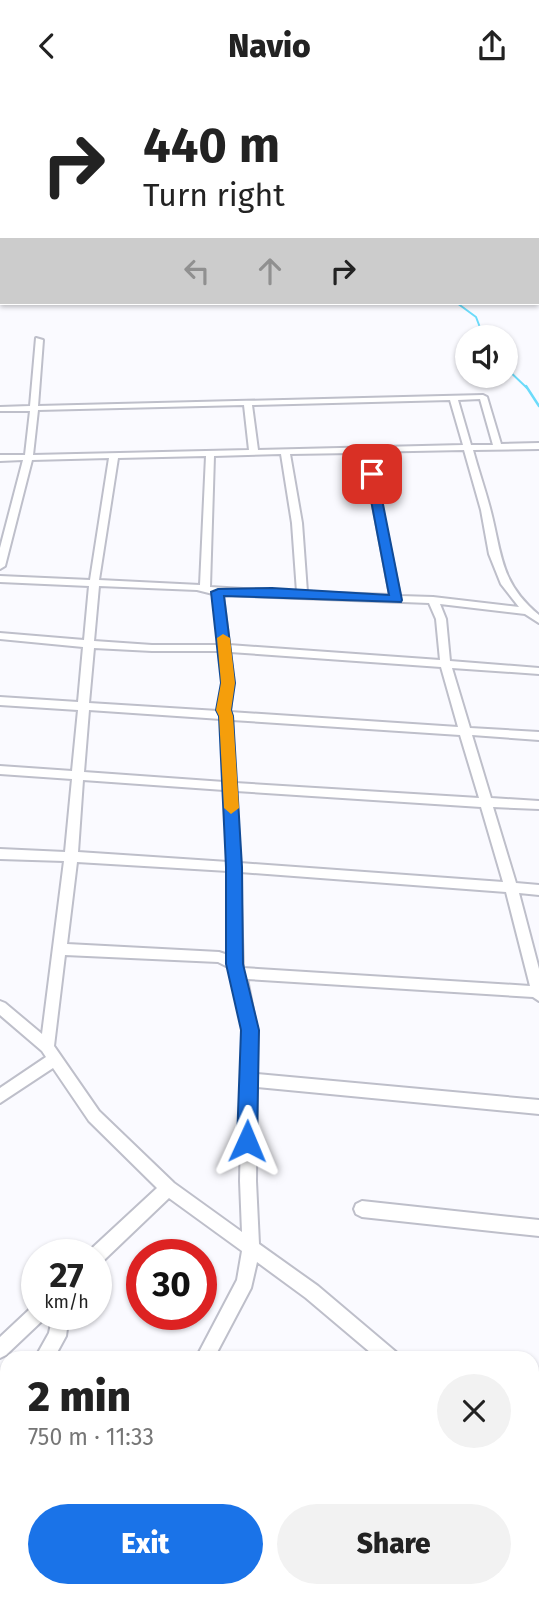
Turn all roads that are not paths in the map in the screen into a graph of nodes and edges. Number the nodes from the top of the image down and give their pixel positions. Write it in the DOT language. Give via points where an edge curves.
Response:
graph roads {
  1 [pos="39,340"];
  2 [pos="453,398"];
  3 [pos="248,403"];
  4 [pos="36,408"];
  5 [pos="0,409"];
  6 [pos="539,446"];
  7 [pos="498,447"];
  8 [pos="467,448"];
  9 [pos="356,450"];
  10 [pos="285,452"];
  11 [pos="254,453"];
  12 [pos="210,454"];
  13 [pos="114,455"];
  14 [pos="0,458"];
  15 [pos="28,458"];
  16 [pos="0,566"];
  17 [pos="0,579"];
  18 [pos="93,582"];
  19 [pos="205,589"];
  20 [pos="218,592"];
  21 [pos="302,596"];
  22 [pos="396,600"];
  23 [pos="433,600"];
  24 [pos="528,611"];
  25 [pos="539,620"];
  26 [pos="0,636"];
  27 [pos="87,644"];
  28 [pos="225,648"];
  29 [pos="445,663"];
  30 [pos="539,671"];
  31 [pos="0,701"];
  32 [pos="83,708"];
  33 [pos="226,716"];
  34 [pos="466,732"];
  35 [pos="539,736"];
  36 [pos="0,770"];
  37 [pos="76,776"];
  38 [pos="230,786"];
  39 [pos="486,802"];
  40 [pos="539,805"];
  41 [pos="0,854"];
  42 [pos="71,857"];
  43 [pos="234,867"];
  44 [pos="511,888"];
  45 [pos="539,890"];
  46 [pos="60,949"];
  47 [pos="237,969"];
  48 [pos="539,993"];
  49 [pos="0,1007"];
  50 [pos="51,1053"];
  51 [pos="248,1080"];
  52 [pos="0,1097"];
  53 [pos="539,1107"];
  54 [pos="168,1188"];
  55 [pos="362,1209"];
  56 [pos="539,1228"];
  57 [pos="112,1242"];
  58 [pos="251,1248"];
  59 [pos="21,1329"];
  60 [pos="58,1330"];
  61 [pos="0,1349"];
  62 [pos="48,1351"];
  63 [pos="209,1351"];
  64 [pos="382,1351"];
  1 -- 4 [label="street"];
  2 -- 3 [label="street"];
  2 -- 7 [label="street" via="483,397"];
  2 -- 8 [label="street"];
  3 -- 4 [label="street"];
  3 -- 11 [label="street"];
  4 -- 5 [label="street"];
  4 -- 15 [label="street"];
  6 -- 7 [label="street"];
  7 -- 8 [label="street"];
  8 -- 9 [label="street"];
  8 -- 24 [label="street" via="494,554 506,584"];
  9 -- 10 [label="street"];
  9 -- 22 [label="street" via="372,474"];
  10 -- 11 [label="street"];
  10 -- 21 [label="street" via="297,523"];
  11 -- 12 [label="street"];
  12 -- 13 [label="street"];
  12 -- 19 [label="street"];
  13 -- 15 [label="street"];
  13 -- 18 [label="street"];
  14 -- 15 [label="street"];
  15 -- 16 [label="street"];
  17 -- 18 [label="street"];
  18 -- 19 [label="street"];
  18 -- 27 [label="street"];
  19 -- 20 [label="street"];
  20 -- 21 [label="street"];
  20 -- 28 [label="street"];
  21 -- 22 [label="street"];
  22 -- 23 [label="street"];
  23 -- 24 [label="street"];
  23 -- 29 [label="street" via="441,619"];
  24 -- 25 [label="street"];
  26 -- 27 [label="street"];
  27 -- 28 [label="street"];
  27 -- 32 [label="street"];
  28 -- 29 [label="street"];
  28 -- 33 [label="street"];
  29 -- 30 [label="street"];
  29 -- 34 [label="street"];
  31 -- 32 [label="street"];
  32 -- 33 [label="street"];
  32 -- 37 [label="street"];
  33 -- 34 [label="street"];
  33 -- 38 [label="street"];
  34 -- 35 [label="street"];
  34 -- 39 [label="street"];
  36 -- 37 [label="street"];
  37 -- 38 [label="street"];
  37 -- 42 [label="street"];
  38 -- 39 [label="street"];
  38 -- 43 [label="street"];
  39 -- 40 [label="street"];
  39 -- 44 [label="street"];
  41 -- 42 [label="street"];
  42 -- 43 [label="street"];
  42 -- 46 [label="street"];
  43 -- 44 [label="street"];
  43 -- 47 [label="street"];
  44 -- 45 [label="street"];
  44 -- 48 [label="street"];
  46 -- 47 [label="street" via="219,957"];
  46 -- 50 [label="street"];
  47 -- 48 [label="street"];
  47 -- 51 [label="street" via="250,1030"];
  49 -- 50 [label="street"];
  50 -- 52 [label="street"];
  50 -- 54 [label="street" via="94,1116"];
  51 -- 53 [label="street"];
  51 -- 58 [label="street"];
  54 -- 57 [label="street"];
  54 -- 58 [label="street"];
  55 -- 56 [label="street"];
  58 -- 63 [label="street" via="245,1282"];
  58 -- 64 [label="street"];
  59 -- 61 [label="street"];
  60 -- 62 [label="street"];
}
